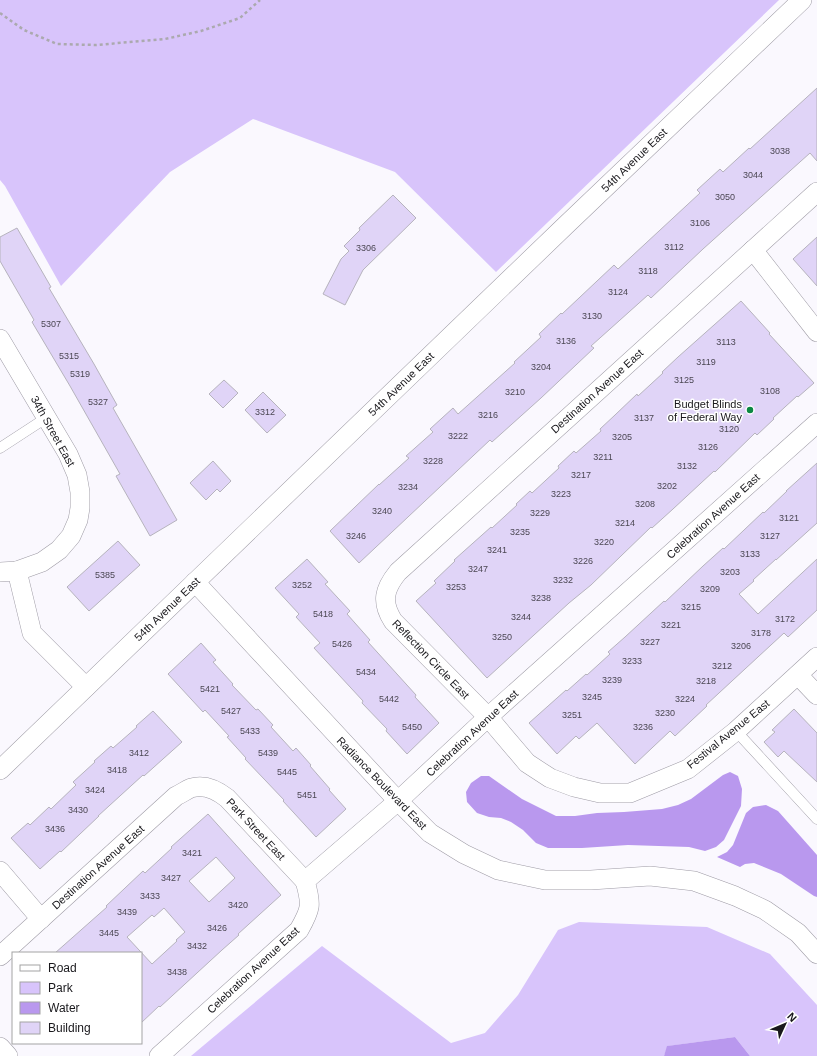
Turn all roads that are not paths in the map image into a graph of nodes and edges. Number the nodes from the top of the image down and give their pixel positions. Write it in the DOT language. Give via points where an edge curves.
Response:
graph roads {
  1 [pos="802,0"];
  2 [pos="817,192"];
  3 [pos="753,250"];
  4 [pos="817,332"];
  5 [pos="0,339"];
  6 [pos="46,418"];
  7 [pos="817,423"];
  8 [pos="0,448"];
  9 [pos="8,572"];
  10 [pos="195,582"];
  11 [pos="386,596"];
  12 [pos="817,657"];
  13 [pos="798,675"];
  14 [pos="86,687"];
  15 [pos="817,695"];
  16 [pos="488,717"];
  17 [pos="736,732"];
  18 [pos="0,770"];
  19 [pos="200,787"];
  20 [pos="398,802"];
  21 [pos="817,820"];
  22 [pos="0,871"];
  23 [pos="305,881"];
  24 [pos="41,919"];
  25 [pos="817,954"];
  26 [pos="0,956"];
  27 [pos="0,1047"];
  28 [pos="8,1056"];
  29 [pos="159,1056"];
  1 -- 10 [label="street, 54th Avenue East"];
  2 -- 3 [label="street, Destination Avenue East"];
  3 -- 4 [label="street"];
  3 -- 11 [label="street, Destination Avenue East" via="398,572 390,581"];
  5 -- 6 [label="street, 34th Street East"];
  6 -- 8 [label="lane"];
  6 -- 9 [label="street, 34th Street East" via="68,454 77,475 80,492 78,520 71,536 59,550 42,562"];
  7 -- 16 [label="street, Celebration Avenue East"];
  9 -- 14 [label="street" via="32,633"];
  10 -- 14 [label="street, 54th Avenue East"];
  10 -- 20 [label="street, Radiance Boulevard East"];
  11 -- 16 [label="street, Reflection Circle East" via="385,604 393,621"];
  12 -- 13 [label="street, Festival Avenue East"];
  13 -- 15 [label="street"];
  13 -- 17 [label="street, Festival Avenue East"];
  14 -- 18 [label="street, 54th Avenue East"];
  16 -- 17 [label="street, Festival Avenue East" via="527,763 550,778 600,793 630,793 688,769"];
  16 -- 20 [label="street, Celebration Avenue East"];
  17 -- 21 [label="lane"];
  19 -- 23 [label="street, Park Street East" via="218,791 227,798"];
  19 -- 24 [label="street, Destination Avenue East" via="191,788 176,796"];
  20 -- 23 [label="street, Celebration Avenue East"];
  20 -- 25 [label="street, Radiance Boulevard East" via="430,832 464,854 498,870 545,880 650,876 694,881 765,910 798,933"];
  22 -- 24 [label="street"];
  23 -- 29 [label="street, Celebration Avenue East" via="310,903 308,914 299,930"];
  24 -- 26 [label="street, Destination Avenue East"];
  27 -- 28 [label="street"];
}
